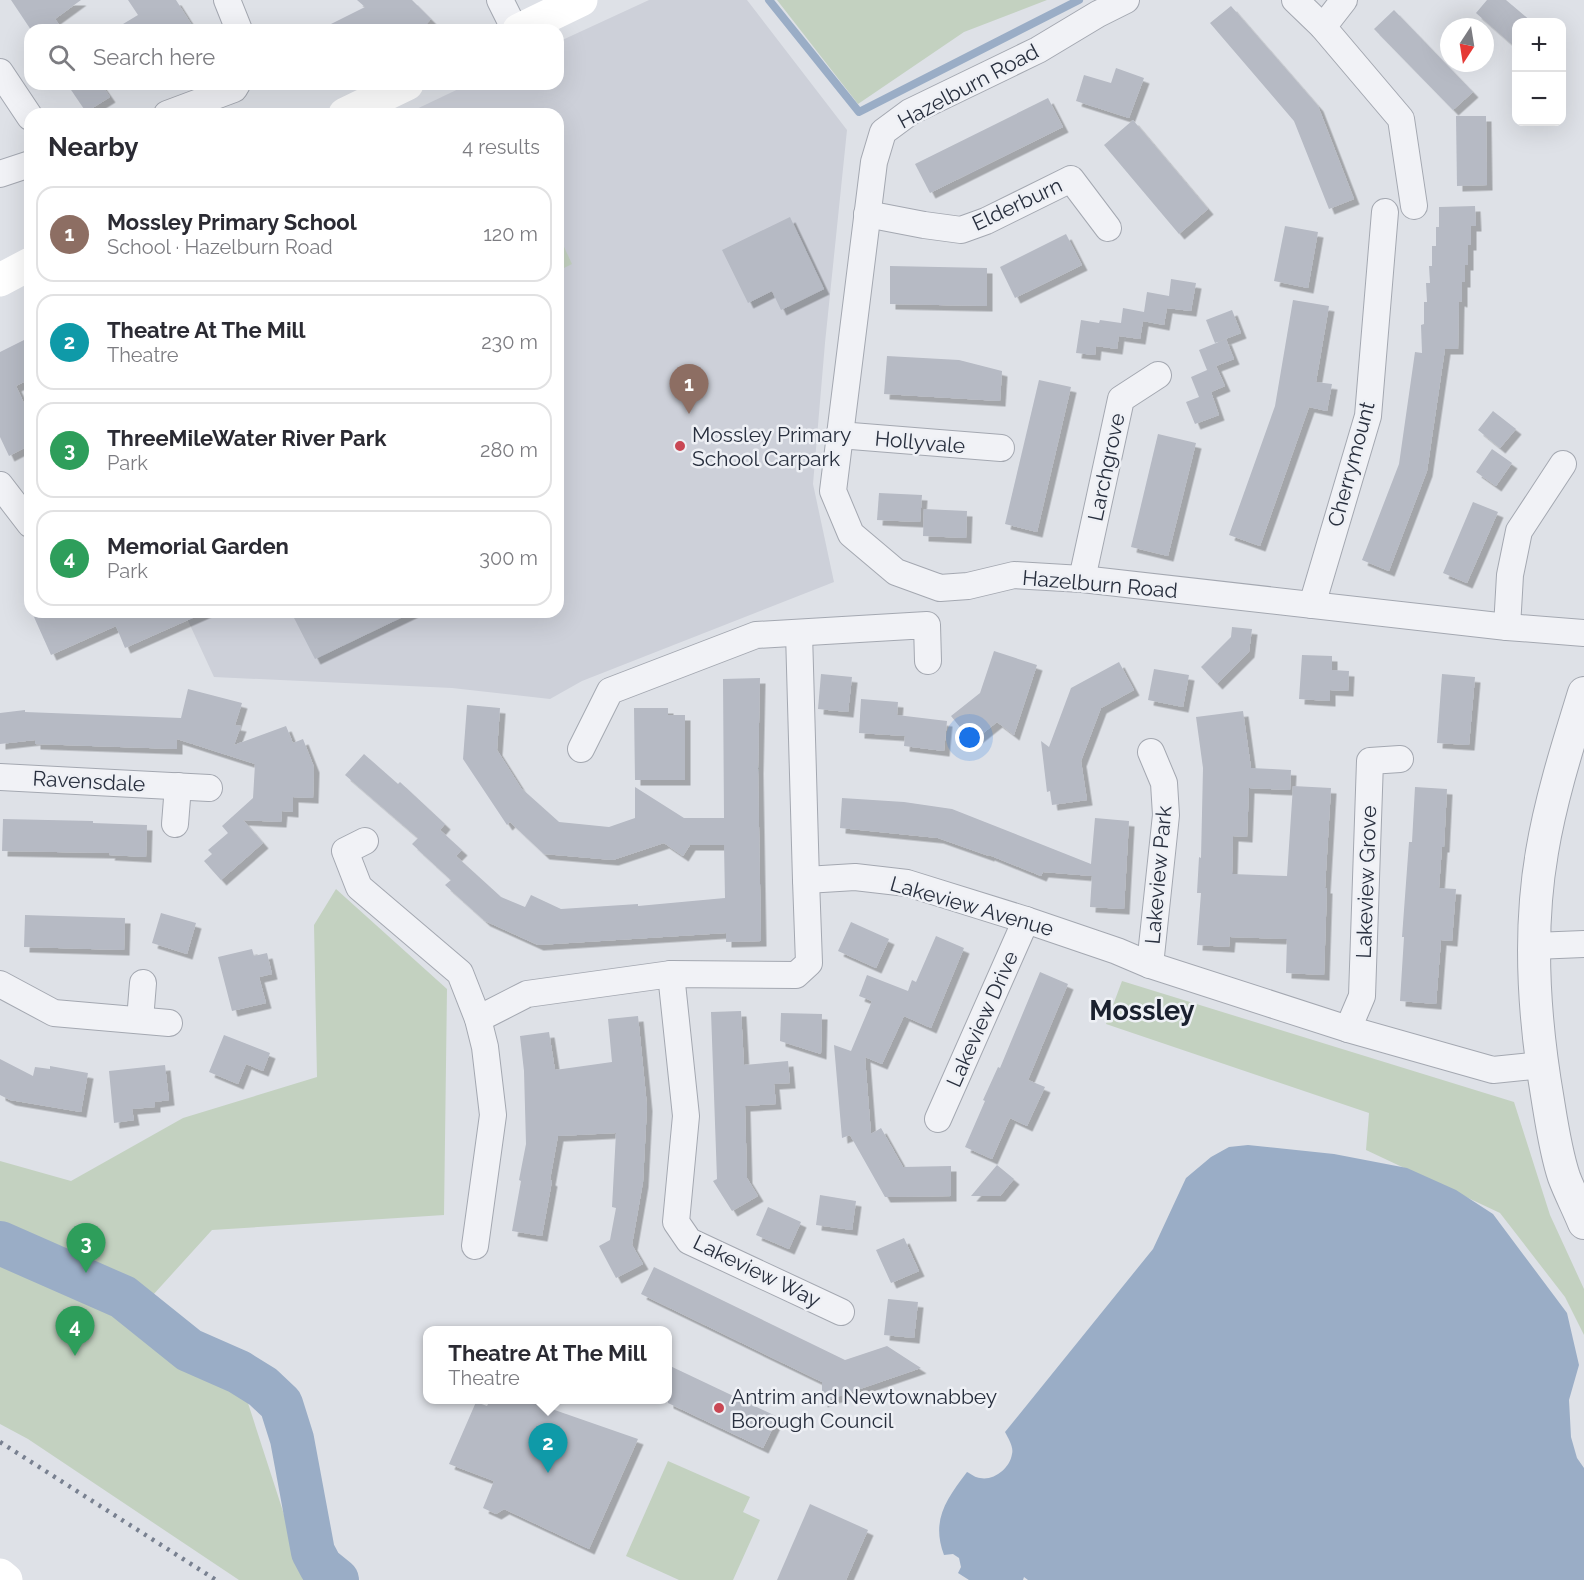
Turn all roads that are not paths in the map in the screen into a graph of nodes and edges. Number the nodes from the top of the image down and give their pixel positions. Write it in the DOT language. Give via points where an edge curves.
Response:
graph roads {
  1 [pos="227,0"];
  2 [pos="500,0"];
  3 [pos="581,0"];
  4 [pos="1126,0"];
  5 [pos="1295,0"];
  6 [pos="1344,0"];
  7 [pos="237,24"];
  8 [pos="514,24"];
  9 [pos="530,24"];
  10 [pos="1323,27"];
  11 [pos="0,72"];
  12 [pos="231,90"];
  13 [pos="395,90"];
  14 [pos="24,108"];
  15 [pos="183,108"];
  16 [pos="357,108"];
  17 [pos="24,166"];
  18 [pos="0,174"];
  19 [pos="1414,206"];
  20 [pos="1385,212"];
  21 [pos="867,214"];
  22 [pos="1108,228"];
  23 [pos="24,267"];
  24 [pos="0,280"];
  25 [pos="1158,375"];
  26 [pos="839,435"];
  27 [pos="1001,448"];
  28 [pos="1563,464"];
  29 [pos="0,485"];
  30 [pos="24,516"];
  31 [pos="1082,579"];
  32 [pos="1312,605"];
  33 [pos="1507,627"];
  34 [pos="799,633"];
  35 [pos="1584,633"];
  36 [pos="928,661"];
  37 [pos="1584,693"];
  38 [pos="581,749"];
  39 [pos="1151,752"];
  40 [pos="1400,759"];
  41 [pos="0,777"];
  42 [pos="178,786"];
  43 [pos="209,788"];
  44 [pos="175,824"];
  45 [pos="365,841"];
  46 [pos="806,880"];
  47 [pos="1026,920"];
  48 [pos="1584,944"];
  49 [pos="1534,946"];
  50 [pos="1150,965"];
  51 [pos="671,974"];
  52 [pos="143,983"];
  53 [pos="0,984"];
  54 [pos="478,1019"];
  55 [pos="140,1020"];
  56 [pos="169,1023"];
  57 [pos="1348,1029"];
  58 [pos="1542,1065"];
  59 [pos="938,1119"];
  60 [pos="1584,1223"];
  61 [pos="475,1246"];
  62 [pos="841,1312"];
  63 [pos="0,1575"];
  64 [pos="6,1580"];
  1 -- 7 [label="street"];
  2 -- 8 [label="street"];
  3 -- 9 [label="main road"];
  4 -- 21 [label="street, Hazelburn Road" via="1038,50 910,112 883,132 874,162"];
  5 -- 10 [label="street"];
  6 -- 10 [label="street"];
  10 -- 19 [label="street" via="1401,119"];
  11 -- 14 [label="street"];
  12 -- 15 [label="street"];
  13 -- 16 [label="main road"];
  17 -- 18 [label="street"];
  20 -- 32 [label="street, Cherrymount" via="1368,416"];
  21 -- 22 [label="street, Elderburn" via="961,230 1071,179"];
  21 -- 26 [label="street, Hazelburn Road"];
  23 -- 24 [label="main road"];
  25 -- 31 [label="street, Larchgrove" via="1121,399"];
  26 -- 27 [label="street, Hollyvale"];
  26 -- 31 [label="street, Hazelburn Road" via="833,491 851,534 896,572 940,588 1014,576"];
  28 -- 33 [label="street" via="1519,531 1510,575"];
  29 -- 30 [label="street"];
  31 -- 32 [label="street, Hazelburn Road"];
  32 -- 33 [label="street, Hazelburn Road"];
  33 -- 35 [label="street, Hazelburn Road"];
  34 -- 36 [label="street" via="927,625"];
  34 -- 38 [label="street" via="756,635 610,692"];
  34 -- 46 [label="street"];
  37 -- 49 [label="street" via="1542,851"];
  39 -- 50 [label="street, Lakeview Park" via="1164,783 1166,815"];
  40 -- 57 [label="street, Lakeview Grove" via="1370,762 1362,996"];
  41 -- 42 [label="street, Ravensdale"];
  42 -- 43 [label="street, Ravensdale"];
  42 -- 44 [label="street"];
  45 -- 54 [label="street" via="345,851 359,887 460,973"];
  46 -- 47 [label="street, Lakeview Avenue" via="855,877 907,883"];
  46 -- 51 [label="street" via="809,963 796,975"];
  47 -- 50 [label="street, Lakeview Avenue"];
  47 -- 59 [label="street, Lakeview Drive"];
  48 -- 49 [label="street"];
  49 -- 58 [label="street"];
  50 -- 57 [label="street, Lakeview Avenue"];
  51 -- 54 [label="street" via="527,994"];
  51 -- 62 [label="street, Lakeview Way" via="686,1116 676,1222 689,1241"];
  52 -- 55 [label="street"];
  53 -- 55 [label="street" via="54,1014"];
  54 -- 61 [label="street" via="493,1115"];
  55 -- 56 [label="street"];
  57 -- 58 [label="street, Lakeview Avenue" via="1493,1070"];
  58 -- 60 [label="street" via="1564,1177"];
  63 -- 64 [label="main road"];
}
